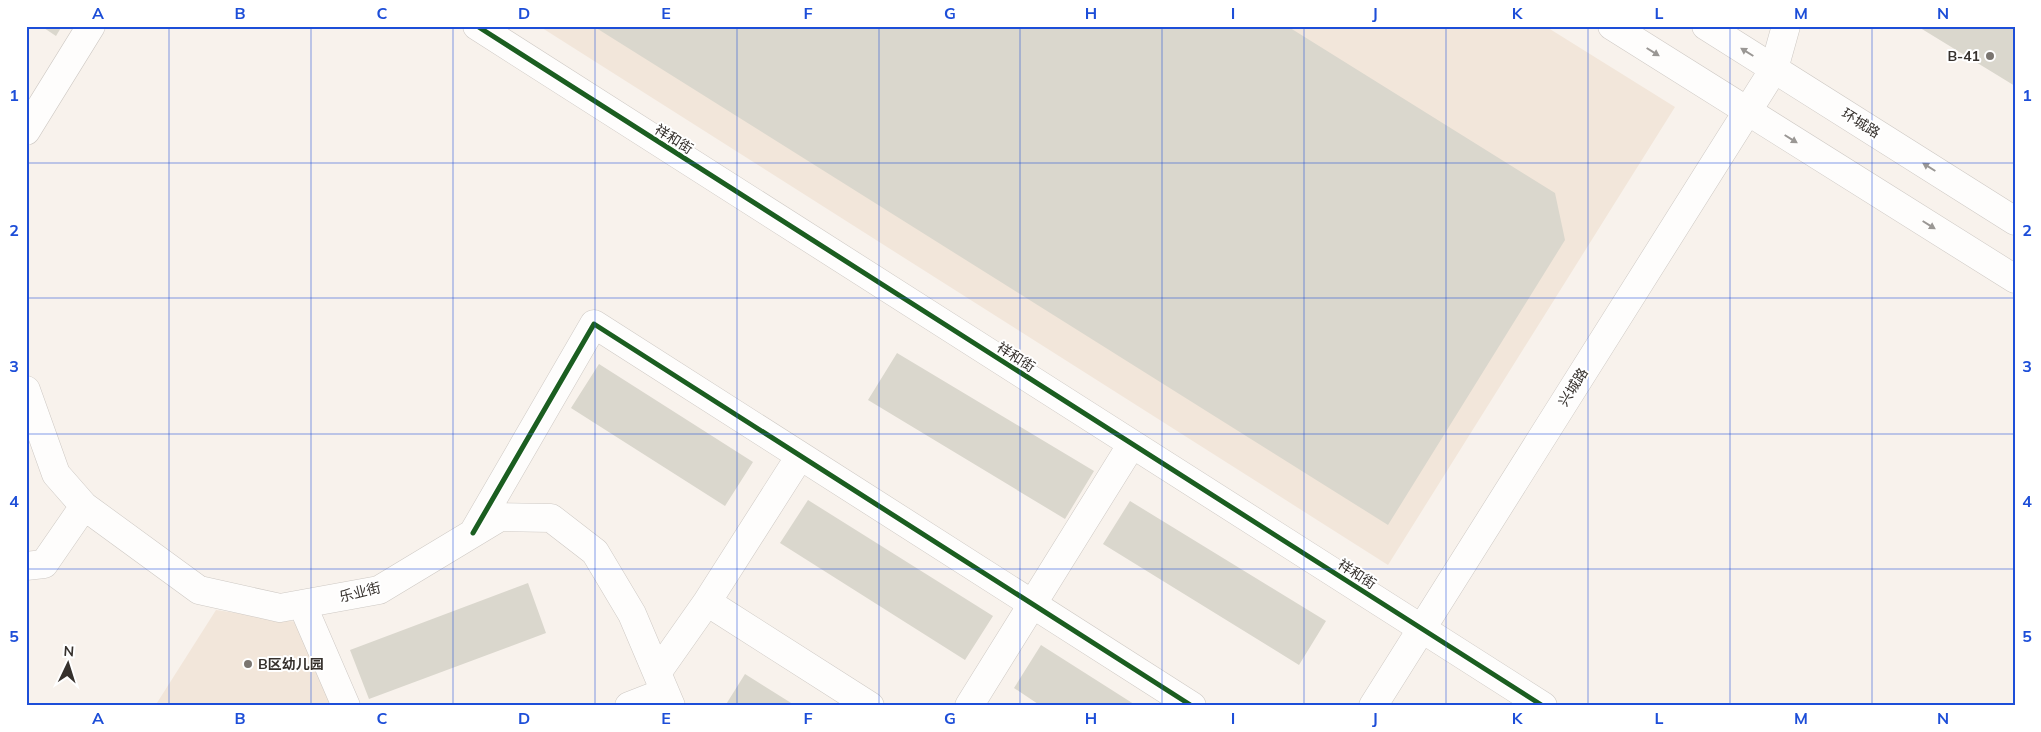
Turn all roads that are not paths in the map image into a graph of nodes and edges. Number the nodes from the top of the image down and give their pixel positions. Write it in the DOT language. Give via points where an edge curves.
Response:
graph roads {
  1 [pos="91,26"];
  2 [pos="477,26"];
  3 [pos="1612,26"];
  4 [pos="1706,26"];
  5 [pos="1786,26"];
  6 [pos="1774,69"];
  7 [pos="1747,111"];
  8 [pos="26,131"];
  9 [pos="2015,221"];
  10 [pos="2015,279"];
  11 [pos="26,390"];
  12 [pos="1132,444"];
  13 [pos="800,456"];
  14 [pos="84,506"];
  15 [pos="472,533"];
  16 [pos="26,566"];
  17 [pos="707,602"];
  18 [pos="302,604"];
  19 [pos="1032,604"];
  20 [pos="1421,629"];
  21 [pos="664,690"];
  22 [pos="346,706"];
  23 [pos="629,706"];
  24 [pos="870,706"];
  25 [pos="969,706"];
  26 [pos="1192,706"];
  27 [pos="1373,706"];
  28 [pos="1543,706"];
  1 -- 8 [label="street"];
  2 -- 12 [label="street, 祥和街"];
  3 -- 7 [label="street, one-way"];
  6 -- 4 [label="street, 环城路, one-way"];
  5 -- 6 [label="street, 兴城路"];
  6 -- 7 [label="street, 兴城路"];
  9 -- 6 [label="street, 环城路, one-way"];
  7 -- 10 [label="street, one-way"];
  7 -- 20 [label="street, 兴城路"];
  11 -- 14 [label="street, 乐业街" via="56,474"];
  12 -- 19 [label="street"];
  12 -- 20 [label="street, 祥和街"];
  13 -- 15 [label="street" via="594,324"];
  13 -- 17 [label="street"];
  13 -- 19 [label="street"];
  14 -- 16 [label="street" via="44,564"];
  14 -- 18 [label="street, 乐业街" via="199,590 280,608"];
  15 -- 18 [label="street, 乐业街" via="379,590"];
  15 -- 21 [label="street, 乐业街" via="500,517 550,518 595,552 632,614"];
  17 -- 21 [label="street"];
  17 -- 24 [label="street"];
  18 -- 22 [label="street"];
  19 -- 25 [label="street"];
  19 -- 26 [label="street"];
  20 -- 27 [label="street, 兴城路"];
  20 -- 28 [label="street, 祥和街"];
  21 -- 23 [label="street"];
}
